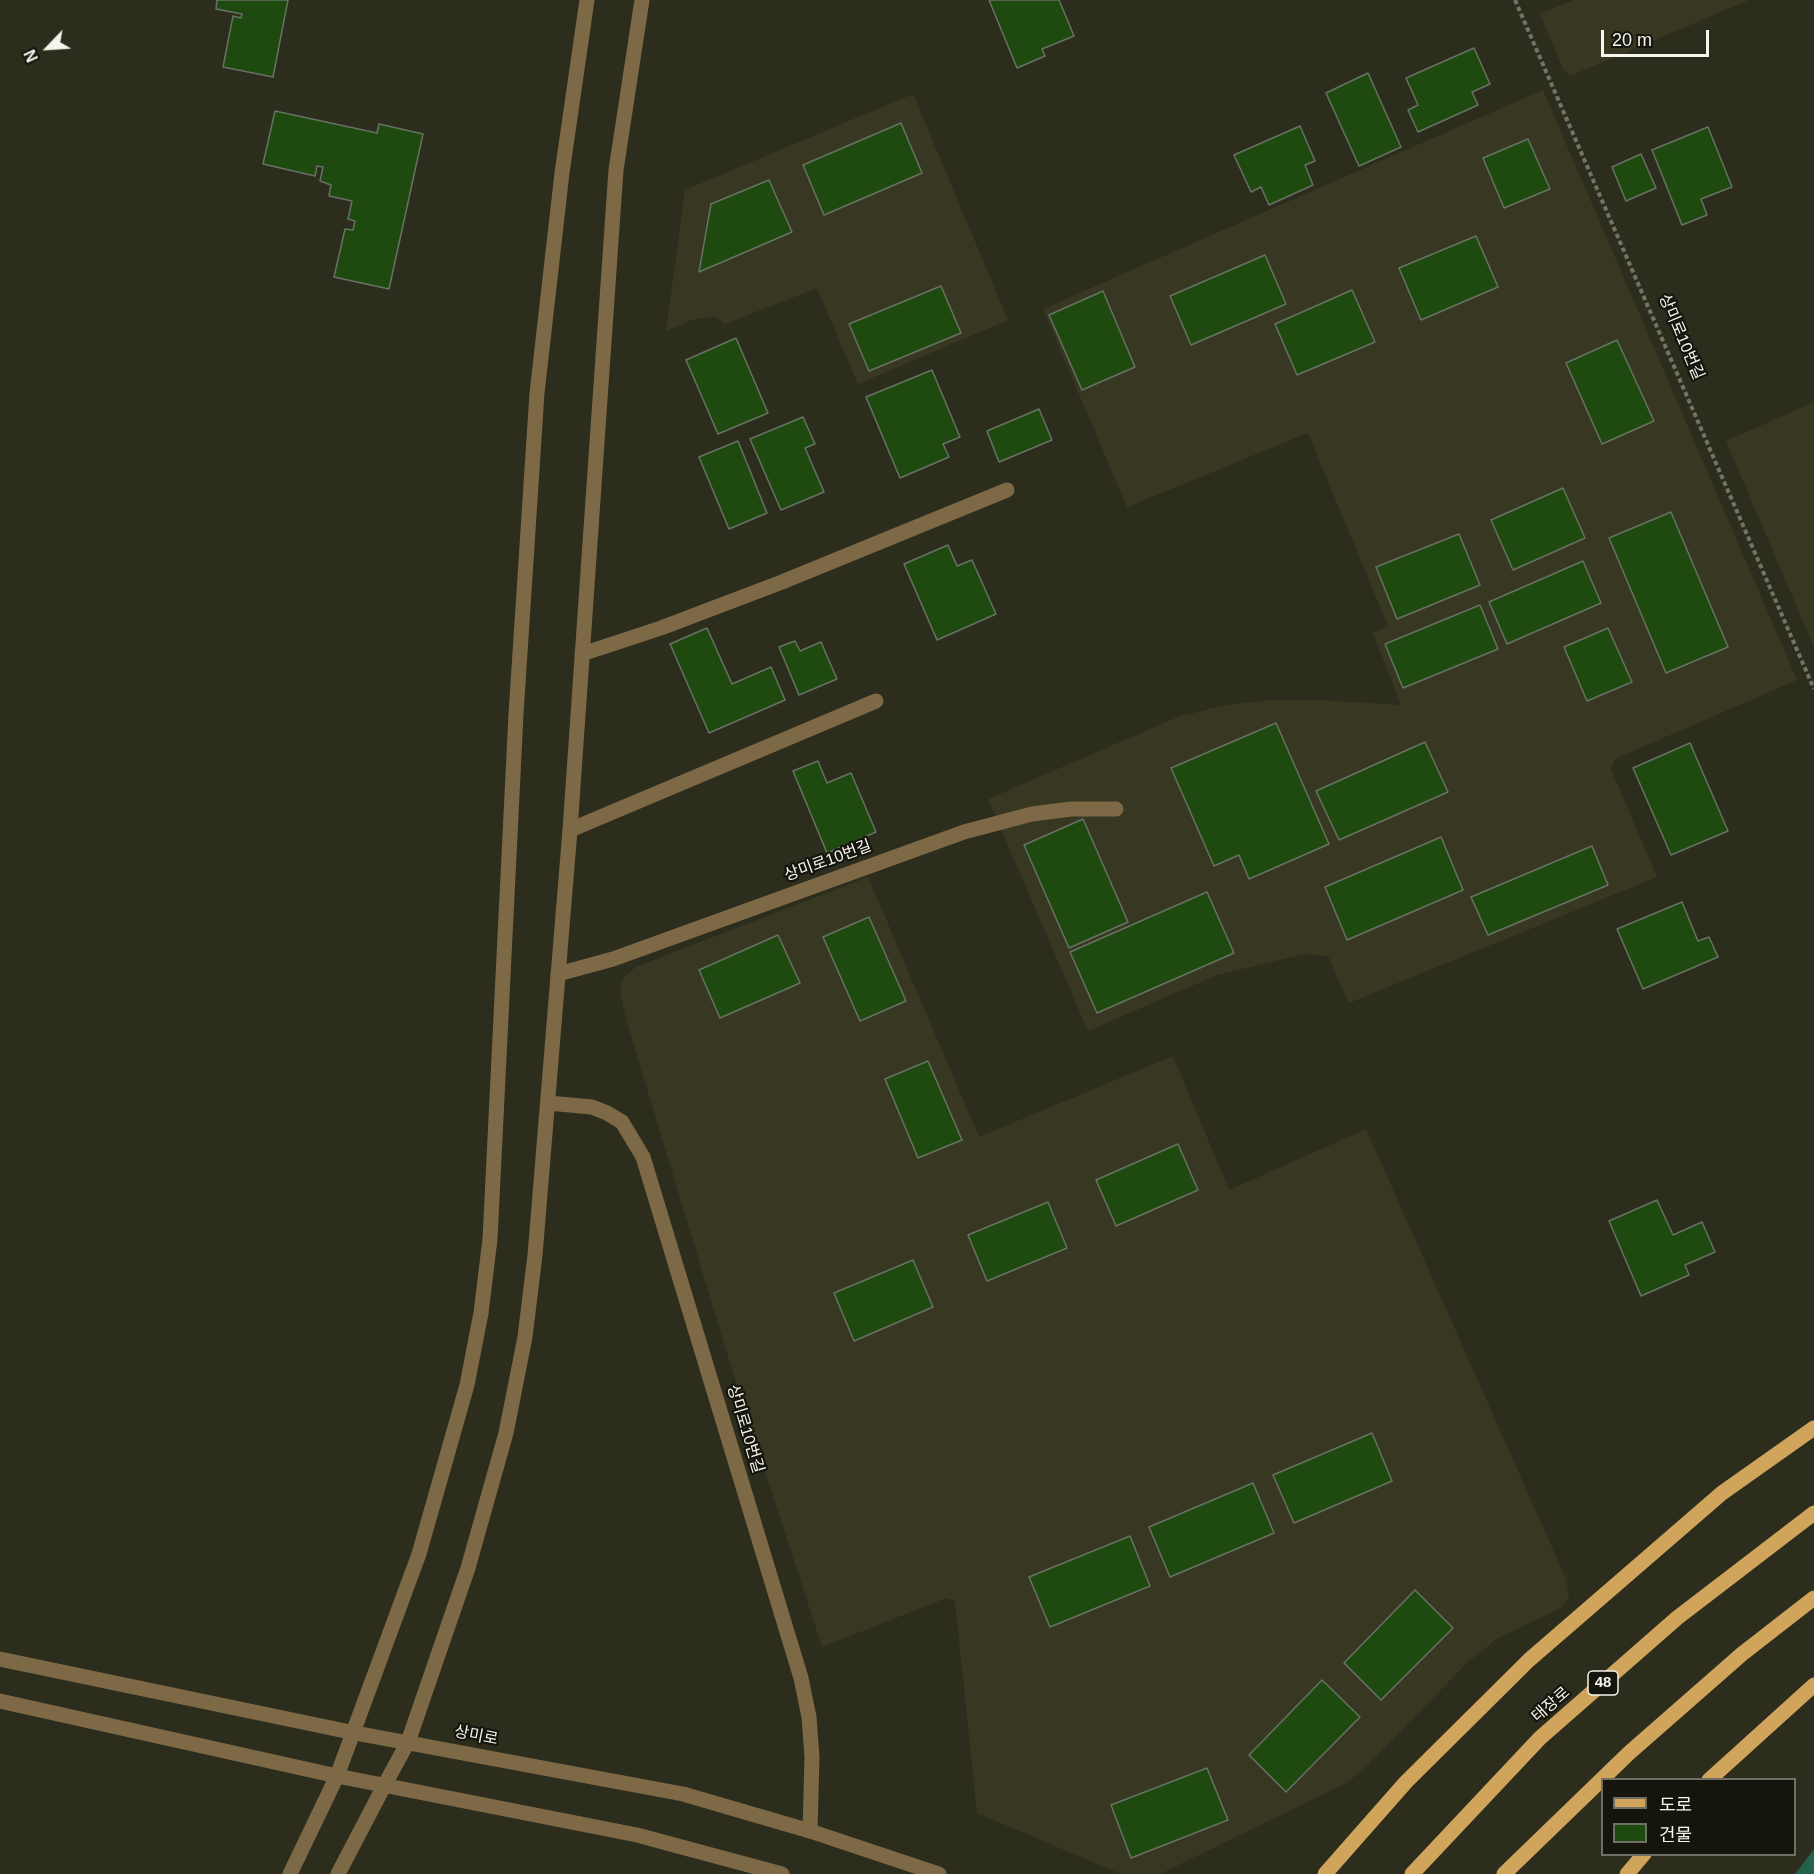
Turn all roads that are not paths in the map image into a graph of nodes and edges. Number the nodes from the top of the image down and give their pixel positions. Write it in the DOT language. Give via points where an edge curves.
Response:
graph roads {
  1 [pos="587,0"];
  2 [pos="642,0"];
  3 [pos="1006,490"];
  4 [pos="582,654"];
  5 [pos="876,701"];
  6 [pos="1116,808"];
  7 [pos="570,830"];
  8 [pos="558,974"];
  9 [pos="548,1103"];
  10 [pos="1814,1428"];
  11 [pos="1814,1513"];
  12 [pos="1814,1598"];
  13 [pos="0,1659"];
  14 [pos="1814,1685"];
  15 [pos="0,1701"];
  16 [pos="355,1733"];
  17 [pos="408,1742"];
  18 [pos="337,1776"];
  19 [pos="1603,1778"];
  20 [pos="1710,1778"];
  21 [pos="1601,1780"];
  22 [pos="384,1786"];
  23 [pos="810,1831"];
  24 [pos="1642,1856"];
  25 [pos="750,1869"];
  26 [pos="290,1874"];
  27 [pos="338,1874"];
  28 [pos="782,1874"];
  29 [pos="939,1874"];
  30 [pos="1324,1874"];
  31 [pos="1412,1874"];
  32 [pos="1504,1874"];
  33 [pos="1627,1874"];
  1 -- 16 [label="street" via="537,393 516,714 490,1239 481,1313 446,1465 419,1554"];
  2 -- 4 [label="street" via="616,170"];
  3 -- 4 [label="street" via="782,582"];
  4 -- 7 [label="street"];
  5 -- 7 [label="street"];
  6 -- 8 [label="street, 상미로10번길" via="1042,813 964,832 613,959"];
  7 -- 8 [label="street"];
  8 -- 9 [label="street"];
  9 -- 17 [label="street" via="525,1337 506,1433 468,1568"];
  9 -- 23 [label="street, 상미로10번길" via="592,1107 608,1113 622,1122 643,1156 801,1678 812,1757"];
  10 -- 30 [label="main road" via="1722,1493 1529,1660 1406,1782"];
  11 -- 31 [label="main road, 태장로 / 48" via="1677,1618 1540,1738"];
  12 -- 19 [label="main road" via="1742,1654"];
  13 -- 16 [label="street, 상미로"];
  14 -- 20 [label="main road"];
  15 -- 18 [label="street"];
  16 -- 17 [label="street, 상미로"];
  16 -- 18 [label="street"];
  17 -- 22 [label="street"];
  17 -- 23 [label="street, 상미로" via="683,1794"];
  18 -- 22 [label="street"];
  18 -- 26 [label="street"];
  21 -- 32 [label="main road"];
  22 -- 25 [label="street" via="636,1834"];
  22 -- 27 [label="street"];
  23 -- 29 [label="street, 상미로"];
  24 -- 33 [label="main road"];
  25 -- 28 [label="street"];
}
